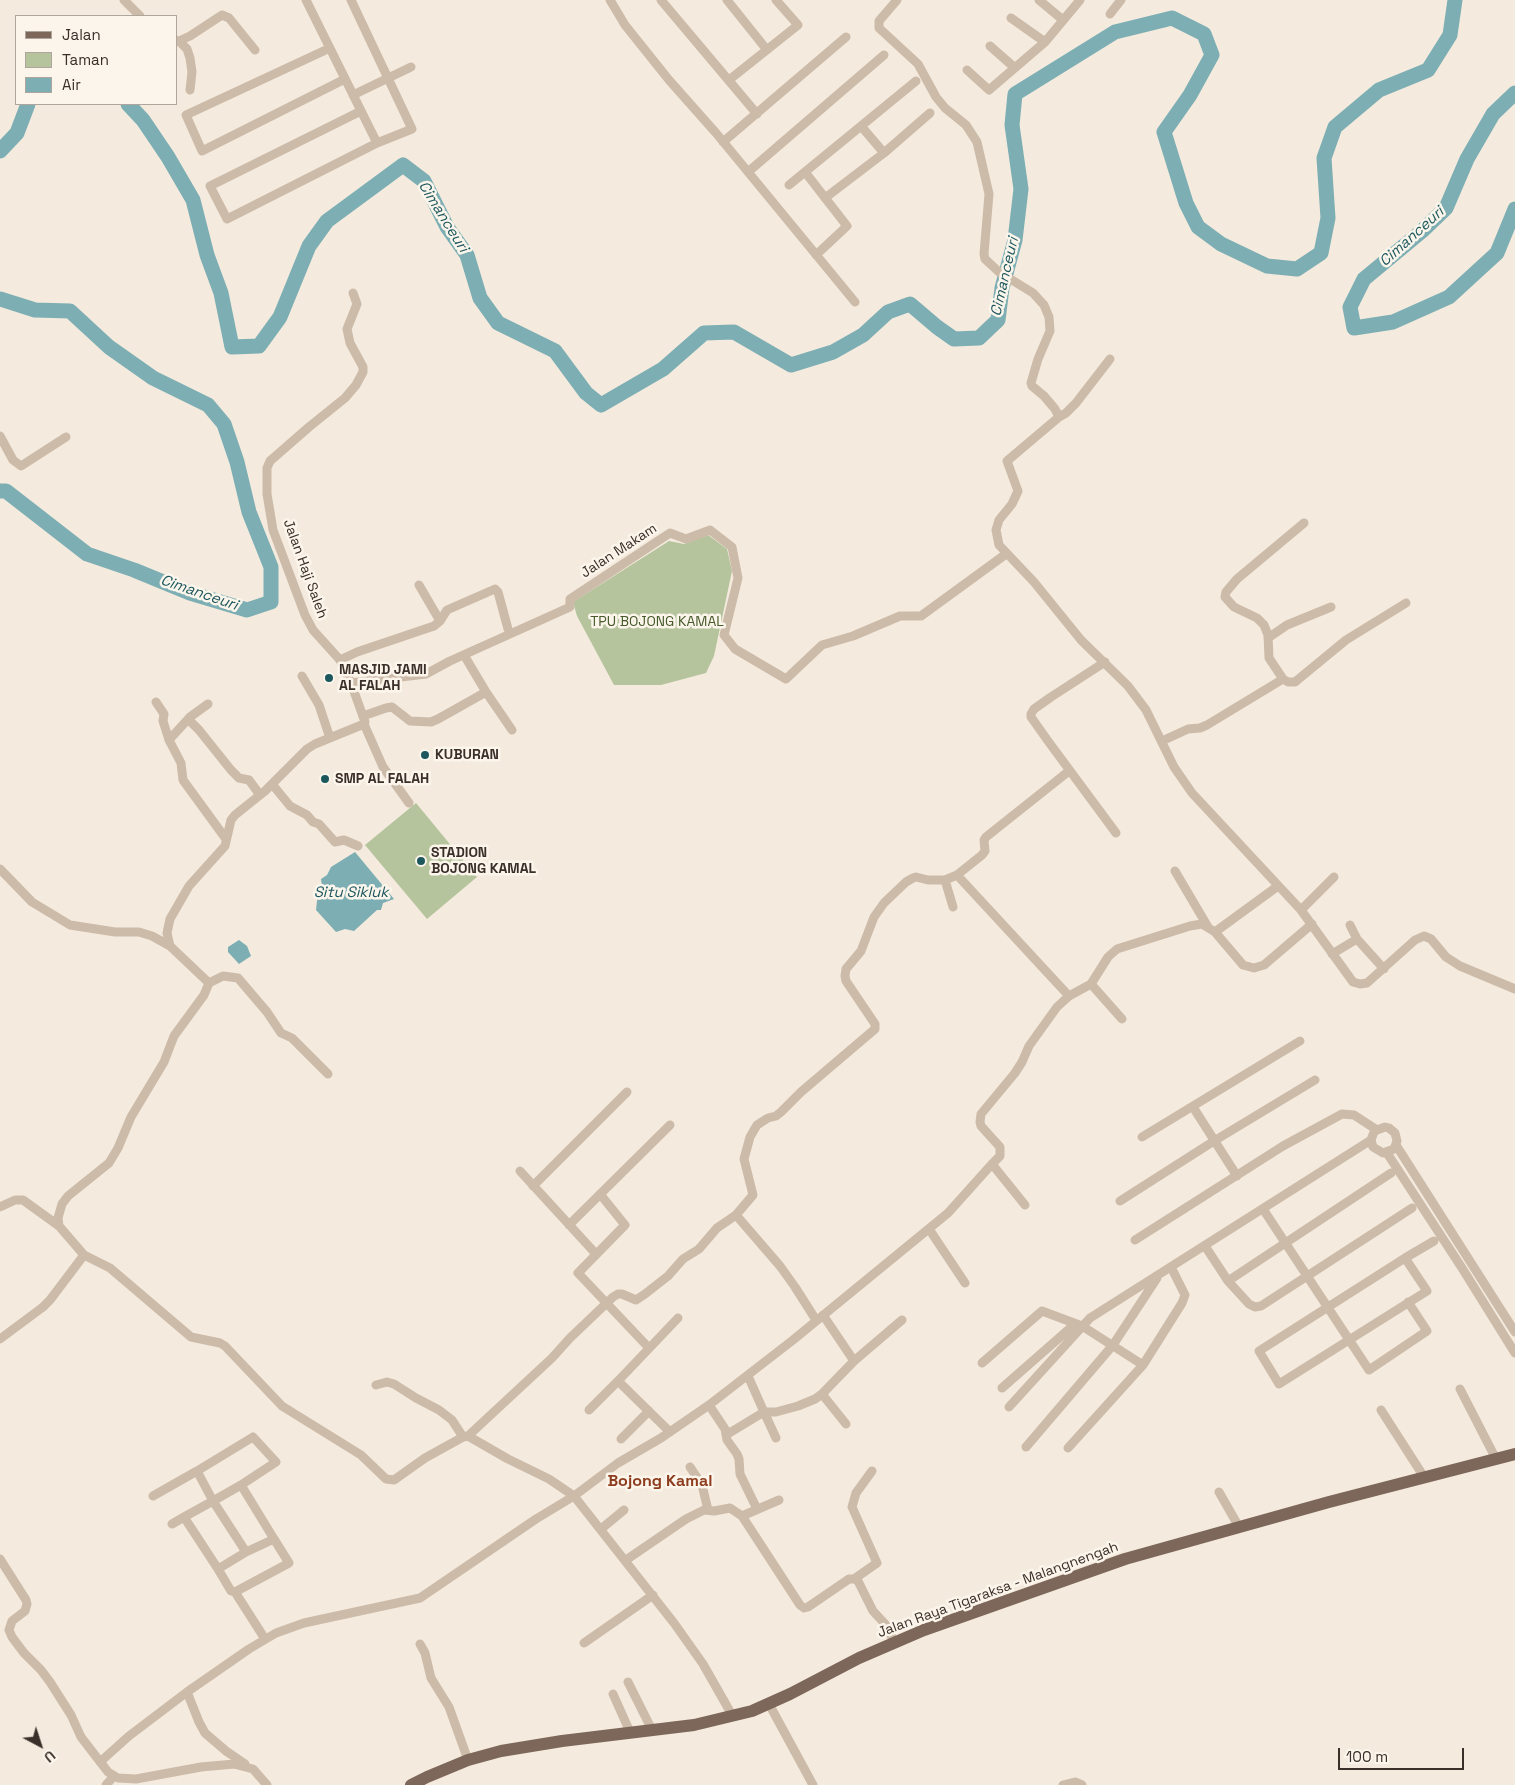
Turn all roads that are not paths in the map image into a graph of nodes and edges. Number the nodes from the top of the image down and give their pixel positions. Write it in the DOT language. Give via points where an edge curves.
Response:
graph roads {
  1 [pos="124,0"];
  2 [pos="306,0"];
  3 [pos="351,0"];
  4 [pos="610,0"];
  5 [pos="661,0"];
  6 [pos="727,0"];
  7 [pos="776,0"];
  8 [pos="896,0"];
  9 [pos="1039,0"];
  10 [pos="1080,0"];
  11 [pos="1121,0"];
  12 [pos="1110,14"];
  13 [pos="139,15"];
  14 [pos="1011,18"];
  15 [pos="1064,20"];
  16 [pos="846,37"];
  17 [pos="178,41"];
  18 [pos="1045,42"];
  19 [pos="990,46"];
  20 [pos="330,48"];
  21 [pos="255,50"];
  22 [pos="767,50"];
  23 [pos="884,55"];
  24 [pos="411,67"];
  25 [pos="1015,68"];
  26 [pos="967,70"];
  27 [pos="388,78"];
  28 [pos="345,79"];
  29 [pos="729,80"];
  30 [pos="916,81"];
  31 [pos="190,90"];
  32 [pos="353,95"];
  33 [pos="361,111"];
  34 [pos="930,113"];
  35 [pos="757,114"];
  36 [pos="861,126"];
  37 [pos="723,142"];
  38 [pos="377,143"];
  39 [pos="884,153"];
  40 [pos="748,172"];
  41 [pos="805,172"];
  42 [pos="789,185"];
  43 [pos="825,198"];
  44 [pos="816,255"];
  45 [pos="353,293"];
  46 [pos="855,302"];
  47 [pos="1110,359"];
  48 [pos="1059,417"];
  49 [pos="0,436"];
  50 [pos="66,437"];
  51 [pos="1304,523"];
  52 [pos="1006,554"];
  53 [pos="419,585"];
  54 [pos="1406,603"];
  55 [pos="1331,607"];
  56 [pos="440,622"];
  57 [pos="508,629"];
  58 [pos="1268,638"];
  59 [pos="464,655"];
  60 [pos="340,660"];
  61 [pos="1104,662"];
  62 [pos="302,676"];
  63 [pos="1283,679"];
  64 [pos="351,683"];
  65 [pos="486,692"];
  66 [pos="156,702"];
  67 [pos="208,704"];
  68 [pos="188,719"];
  69 [pos="364,720"];
  70 [pos="512,730"];
  71 [pos="330,738"];
  72 [pos="169,740"];
  73 [pos="1162,741"];
  74 [pos="1069,771"];
  75 [pos="272,784"];
  76 [pos="260,795"];
  77 [pos="409,802"];
  78 [pos="1116,833"];
  79 [pos="226,839"];
  80 [pos="358,846"];
  81 [pos="0,869"];
  82 [pos="1175,871"];
  83 [pos="956,876"];
  84 [pos="1334,877"];
  85 [pos="945,880"];
  86 [pos="1278,886"];
  87 [pos="953,907"];
  88 [pos="1301,910"];
  89 [pos="1312,924"];
  90 [pos="1350,925"];
  91 [pos="1212,929"];
  92 [pos="1357,939"];
  93 [pos="170,946"];
  94 [pos="1332,954"];
  95 [pos="1384,969"];
  96 [pos="209,983"];
  97 [pos="1091,984"];
  98 [pos="1515,988"];
  99 [pos="1069,996"];
  100 [pos="1122,1019"];
  101 [pos="1300,1041"];
  102 [pos="328,1074"];
  103 [pos="1315,1080"];
  104 [pos="627,1092"];
  105 [pos="1193,1107"];
  106 [pos="670,1125"];
  107 [pos="1377,1130"];
  108 [pos="1142,1137"];
  109 [pos="1372,1140"];
  110 [pos="1214,1141"];
  111 [pos="1396,1145"];
  112 [pos="1387,1153"];
  113 [pos="992,1164"];
  114 [pos="520,1171"];
  115 [pos="1391,1174"];
  116 [pos="1237,1176"];
  117 [pos="533,1186"];
  118 [pos="600,1194"];
  119 [pos="1120,1201"];
  120 [pos="1025,1205"];
  121 [pos="0,1207"];
  122 [pos="1412,1208"];
  123 [pos="1263,1209"];
  124 [pos="736,1215"];
  125 [pos="569,1224"];
  126 [pos="59,1226"];
  127 [pos="929,1229"];
  128 [pos="1135,1240"];
  129 [pos="1434,1240"];
  130 [pos="1286,1243"];
  131 [pos="1205,1246"];
  132 [pos="596,1254"];
  133 [pos="84,1255"];
  134 [pos="1405,1258"];
  135 [pos="1171,1267"];
  136 [pos="1160,1274"];
  137 [pos="1307,1276"];
  138 [pos="1228,1281"];
  139 [pos="965,1283"];
  140 [pos="1408,1302"];
  141 [pos="606,1304"];
  142 [pos="1328,1308"];
  143 [pos="678,1318"];
  144 [pos="820,1318"];
  145 [pos="902,1320"];
  146 [pos="1079,1325"];
  147 [pos="1515,1332"];
  148 [pos="0,1339"];
  149 [pos="1349,1340"];
  150 [pos="1113,1345"];
  151 [pos="649,1348"];
  152 [pos="1515,1352"];
  153 [pos="854,1361"];
  154 [pos="982,1363"];
  155 [pos="1143,1365"];
  156 [pos="748,1376"];
  157 [pos="618,1381"];
  158 [pos="376,1385"];
  159 [pos="1002,1388"];
  160 [pos="1460,1389"];
  161 [pos="822,1394"];
  162 [pos="710,1405"];
  163 [pos="1009,1406"];
  164 [pos="588,1410"];
  165 [pos="1382,1410"];
  166 [pos="649,1411"];
  167 [pos="764,1412"];
  168 [pos="846,1424"];
  169 [pos="670,1432"];
  170 [pos="726,1435"];
  171 [pos="466,1436"];
  172 [pos="776,1438"];
  173 [pos="621,1439"];
  174 [pos="1026,1447"];
  175 [pos="1068,1448"];
  176 [pos="1515,1454"];
  177 [pos="1496,1459"];
  178 [pos="690,1467"];
  179 [pos="197,1471"];
  180 [pos="872,1471"];
  181 [pos="1424,1477"];
  182 [pos="241,1485"];
  183 [pos="1219,1492"];
  184 [pos="153,1496"];
  185 [pos="574,1496"];
  186 [pos="779,1500"];
  187 [pos="214,1501"];
  188 [pos="757,1509"];
  189 [pos="624,1510"];
  190 [pos="708,1510"];
  191 [pos="742,1516"];
  192 [pos="184,1517"];
  193 [pos="172,1524"];
  194 [pos="1239,1527"];
  195 [pos="601,1529"];
  196 [pos="274,1539"];
  197 [pos="246,1552"];
  198 [pos="298,1558"];
  199 [pos="0,1559"];
  200 [pos="626,1560"];
  201 [pos="288,1563"];
  202 [pos="218,1569"];
  203 [pos="854,1579"];
  204 [pos="235,1592"];
  205 [pos="653,1595"];
  206 [pos="265,1640"];
  207 [pos="894,1642"];
  208 [pos="584,1643"];
  209 [pos="420,1644"];
  210 [pos="628,1682"];
  211 [pos="187,1692"];
  212 [pos="613,1694"];
  213 [pos="769,1704"];
  214 [pos="732,1715"];
  215 [pos="652,1730"];
  216 [pos="630,1732"];
  217 [pos="468,1760"];
  218 [pos="100,1762"];
  219 [pos="247,1766"];
  220 [pos="109,1782"];
  221 [pos="267,1785"];
  222 [pos="411,1785"];
  223 [pos="813,1785"];
  224 [pos="1063,1785"];
  225 [pos="1082,1785"];
  1 -- 13 [label="street"];
  2 -- 20 [label="street"];
  3 -- 27 [label="street"];
  4 -- 37 [label="street" via="625,25"];
  5 -- 29 [label="street"];
  6 -- 22 [label="street"];
  7 -- 22 [label="street" via="798,25"];
  8 -- 48 [label="street" via="879,21 879,28 918,64 936,97 966,125 977,142 989,194 985,259 998,272 1038,298 1049,317 1050,331 1031,383 1056,409"];
  9 -- 15 [label="street"];
  10 -- 15 [label="street"];
  11 -- 12 [label="street"];
  14 -- 18 [label="street"];
  15 -- 18 [label="street"];
  16 -- 35 [label="street"];
  17 -- 21 [label="street" via="222,15 229,18"];
  17 -- 31 [label="street" via="187,49 190,58"];
  18 -- 25 [label="street"];
  19 -- 25 [label="street"];
  20 -- 28 [label="street"];
  20 -- 28 [label="street" via="186,115 202,151"];
  22 -- 29 [label="street"];
  23 -- 40 [label="street"];
  24 -- 27 [label="street"];
  25 -- 26 [label="street" via="990,90"];
  27 -- 32 [label="street"];
  27 -- 38 [label="street" via="412,129"];
  28 -- 32 [label="street"];
  29 -- 35 [label="street"];
  30 -- 36 [label="street"];
  32 -- 33 [label="street"];
  33 -- 38 [label="street"];
  33 -- 38 [label="street" via="210,186 227,219"];
  34 -- 39 [label="street"];
  35 -- 37 [label="street"];
  36 -- 39 [label="street"];
  36 -- 41 [label="street"];
  37 -- 40 [label="street"];
  39 -- 43 [label="street"];
  40 -- 44 [label="street"];
  41 -- 42 [label="street"];
  41 -- 43 [label="street"];
  43 -- 44 [label="street" via="847,226"];
  44 -- 46 [label="street"];
  45 -- 60 [label="street, Jalan Haji Saleh" via="357,304 347,329 363,372 345,398 270,461 267,468 267,494 274,530 298,597 313,630"];
  47 -- 48 [label="street" via="1076,403"];
  48 -- 52 [label="street" via="1007,461 1018,491 996,530"];
  49 -- 50 [label="street" via="21,466"];
  51 -- 58 [label="street" via="1226,592 1225,597 1234,607 1264,625"];
  52 -- 59 [label="street, Jalan Makam" via="920,616 900,616 822,645 786,679 735,649 724,635 738,578 732,547 710,530 686,538 670,533 570,599 570,607"];
  52 -- 61 [label="street" via="1030,576 1081,640"];
  53 -- 56 [label="street"];
  54 -- 63 [label="street" via="1346,640 1295,682"];
  55 -- 58 [label="street" via="1287,625"];
  56 -- 57 [label="street" via="447,610 495,589"];
  56 -- 60 [label="street"];
  58 -- 63 [label="street" via="1269,658"];
  59 -- 64 [label="street, Jalan Makam" via="426,674"];
  59 -- 65 [label="street"];
  60 -- 64 [label="street, Jalan Haji Saleh"];
  61 -- 73 [label="street" via="1146,710"];
  61 -- 74 [label="street" via="1031,714"];
  62 -- 71 [label="street" via="319,705"];
  63 -- 73 [label="street" via="1208,725 1188,729"];
  64 -- 69 [label="street, Jalan Haji Saleh"];
  65 -- 69 [label="street" via="431,722 410,722 392,707"];
  65 -- 70 [label="street"];
  66 -- 72 [label="street" via="164,714"];
  67 -- 68 [label="street"];
  68 -- 72 [label="street"];
  68 -- 76 [label="street" via="231,770 239,778 249,780"];
  69 -- 71 [label="street"];
  69 -- 77 [label="street, Jalan Haji Saleh" via="383,767"];
  71 -- 75 [label="street" via="307,749"];
  72 -- 79 [label="street" via="179,757 183,780"];
  73 -- 86 [label="street" via="1192,794"];
  74 -- 78 [label="street"];
  74 -- 83 [label="street" via="986,837 982,855"];
  75 -- 76 [label="street"];
  75 -- 80 [label="street" via="290,806 319,824 335,842 344,840"];
  76 -- 79 [label="street" via="234,815"];
  79 -- 93 [label="street" via="223,850 189,886 170,919 167,933"];
  81 -- 93 [label="street" via="32,902 70,925 145,933"];
  82 -- 91 [label="street"];
  83 -- 85 [label="street"];
  83 -- 99 [label="street"];
  84 -- 88 [label="street"];
  85 -- 87 [label="street"];
  85 -- 124 [label="street" via="913,878 895,892 874,917 861,951 846,969 845,976 875,1029 782,1112 757,1125 744,1159 753,1195"];
  86 -- 88 [label="street"];
  86 -- 91 [label="street"];
  88 -- 89 [label="street"];
  89 -- 91 [label="street" via="1264,965 1254,968 1243,964"];
  89 -- 94 [label="street"];
  90 -- 92 [label="street"];
  91 -- 97 [label="street" via="1197,924 1123,946 1108,956"];
  92 -- 94 [label="street"];
  92 -- 95 [label="street"];
  93 -- 96 [label="street"];
  94 -- 95 [label="street" via="1356,983 1367,983"];
  95 -- 98 [label="street" via="1415,940 1424,936 1460,966"];
  96 -- 102 [label="street" via="223,976 238,978 281,1033 292,1038"];
  96 -- 126 [label="street" via="174,1036 164,1062 131,1117 114,1156 64,1200"];
  97 -- 99 [label="street"];
  97 -- 100 [label="street"];
  99 -- 113 [label="street" via="1044,1025 1015,1073 981,1114 981,1126 1000,1147 1000,1156"];
  101 -- 105 [label="street"];
  103 -- 110 [label="street"];
  104 -- 117 [label="street"];
  105 -- 108 [label="street"];
  105 -- 110 [label="street"];
  106 -- 118 [label="street"];
  107 -- 109 [label="street"];
  107 -- 111 [label="street" via="1385,1127 1393,1130 1397,1137"];
  107 -- 116 [label="street" via="1354,1115 1342,1114"];
  109 -- 112 [label="street" via="1376,1150"];
  109 -- 123 [label="street"];
  110 -- 116 [label="street"];
  110 -- 119 [label="street"];
  111 -- 112 [label="street"];
  111 -- 147 [label="street"];
  112 -- 152 [label="street"];
  113 -- 120 [label="street"];
  113 -- 127 [label="street" via="948,1213"];
  114 -- 117 [label="street"];
  115 -- 130 [label="street"];
  116 -- 128 [label="street"];
  117 -- 125 [label="street"];
  118 -- 125 [label="street"];
  118 -- 132 [label="street" via="626,1225"];
  121 -- 126 [label="street" via="23,1200"];
  122 -- 137 [label="street"];
  123 -- 130 [label="street"];
  123 -- 131 [label="street"];
  124 -- 141 [label="street" via="717,1228 699,1249 683,1259 646,1294 636,1300 618,1294"];
  124 -- 144 [label="street"];
  125 -- 132 [label="street"];
  126 -- 133 [label="street"];
  127 -- 139 [label="street"];
  127 -- 144 [label="street"];
  129 -- 134 [label="street"];
  130 -- 137 [label="street"];
  130 -- 138 [label="street"];
  131 -- 135 [label="street"];
  131 -- 138 [label="street"];
  132 -- 141 [label="street" via="578,1273"];
  133 -- 148 [label="street" via="47,1304"];
  133 -- 171 [label="street" via="110,1268 186,1333 196,1339 225,1346 282,1406 361,1454 389,1480"];
  134 -- 140 [label="street" via="1427,1291"];
  134 -- 142 [label="street"];
  135 -- 136 [label="street"];
  135 -- 155 [label="street" via="1185,1295"];
  136 -- 146 [label="street"];
  136 -- 150 [label="street"];
  137 -- 138 [label="street" via="1255,1307 1248,1304"];
  137 -- 142 [label="street"];
  140 -- 149 [label="street"];
  140 -- 149 [label="street" via="1427,1332 1369,1370"];
  141 -- 151 [label="street"];
  141 -- 171 [label="street"];
  142 -- 149 [label="street"];
  142 -- 149 [label="street" via="1259,1351 1279,1384"];
  143 -- 151 [label="street"];
  144 -- 153 [label="street"];
  144 -- 156 [label="street"];
  145 -- 153 [label="street"];
  146 -- 150 [label="street"];
  146 -- 154 [label="street" via="1042,1311"];
  146 -- 159 [label="street"];
  146 -- 163 [label="street"];
  150 -- 155 [label="street"];
  150 -- 174 [label="street"];
  151 -- 157 [label="street"];
  153 -- 161 [label="street"];
  155 -- 175 [label="street"];
  156 -- 162 [label="street"];
  156 -- 167 [label="street"];
  157 -- 164 [label="street"];
  157 -- 166 [label="street"];
  158 -- 171 [label="street" via="394,1384 439,1410"];
  160 -- 177 [label="street"];
  161 -- 167 [label="street" via="798,1406"];
  161 -- 168 [label="street"];
  162 -- 169 [label="street"];
  162 -- 170 [label="street"];
  165 -- 181 [label="street"];
  166 -- 169 [label="street"];
  166 -- 173 [label="street"];
  167 -- 170 [label="street"];
  167 -- 172 [label="street"];
  169 -- 185 [label="street" via="618,1463"];
  170 -- 188 [label="street" via="737,1454 740,1474"];
  171 -- 185 [label="street" via="549,1479"];
  176 -- 177 [label="main road, Jalan Raya Tigaraksa - Malangnengah"];
  177 -- 181 [label="main road, Jalan Raya Tigaraksa - Malangnengah"];
  178 -- 190 [label="street" via="702,1485"];
  179 -- 182 [label="street" via="252,1437 276,1462"];
  179 -- 184 [label="street"];
  179 -- 187 [label="street"];
  180 -- 203 [label="street" via="856,1493 852,1508 877,1562"];
  181 -- 194 [label="main road, Jalan Raya Tigaraksa - Malangnengah"];
  182 -- 187 [label="street"];
  182 -- 196 [label="street"];
  183 -- 194 [label="street"];
  185 -- 195 [label="street"];
  185 -- 206 [label="street" via="420,1598 304,1624"];
  186 -- 188 [label="street"];
  187 -- 192 [label="street"];
  187 -- 197 [label="street"];
  188 -- 191 [label="street"];
  189 -- 195 [label="street"];
  190 -- 191 [label="street" via="730,1508"];
  190 -- 200 [label="street" via="686,1519"];
  191 -- 203 [label="street" via="802,1607 808,1607 849,1579"];
  192 -- 193 [label="street"];
  192 -- 202 [label="street"];
  194 -- 207 [label="main road, Jalan Raya Tigaraksa - Malangnengah" via="1116,1562"];
  195 -- 200 [label="street"];
  196 -- 197 [label="street"];
  196 -- 201 [label="street"];
  197 -- 202 [label="street"];
  198 -- 201 [label="street"];
  199 -- 218 [label="street" via="27,1604 25,1611 10,1625 12,1637 50,1682 81,1737"];
  200 -- 205 [label="street"];
  201 -- 204 [label="street"];
  202 -- 204 [label="street" via="231,1591"];
  203 -- 207 [label="street"];
  204 -- 206 [label="street"];
  205 -- 208 [label="street"];
  205 -- 214 [label="street" via="703,1664"];
  206 -- 211 [label="street"];
  207 -- 213 [label="main road, Jalan Raya Tigaraksa - Malangnengah"];
  209 -- 217 [label="street" via="431,1678 449,1707"];
  210 -- 215 [label="street"];
  211 -- 218 [label="street"];
  211 -- 219 [label="street" via="205,1733"];
  212 -- 216 [label="street"];
  213 -- 214 [label="main road, Jalan Raya Tigaraksa - Malangnengah"];
  213 -- 223 [label="street"];
  214 -- 215 [label="main road, Jalan Raya Tigaraksa - Malangnengah" via="694,1725"];
  215 -- 216 [label="main road, Jalan Raya Tigaraksa - Malangnengah"];
  216 -- 217 [label="main road, Jalan Raya Tigaraksa - Malangnengah" via="509,1750"];
  217 -- 222 [label="main road, Jalan Raya Tigaraksa - Malangnengah"];
  218 -- 220 [label="street"];
  219 -- 220 [label="street" via="202,1767"];
  219 -- 221 [label="street" via="260,1774"];
  224 -- 225 [label="street" via="1075,1782"];
}
